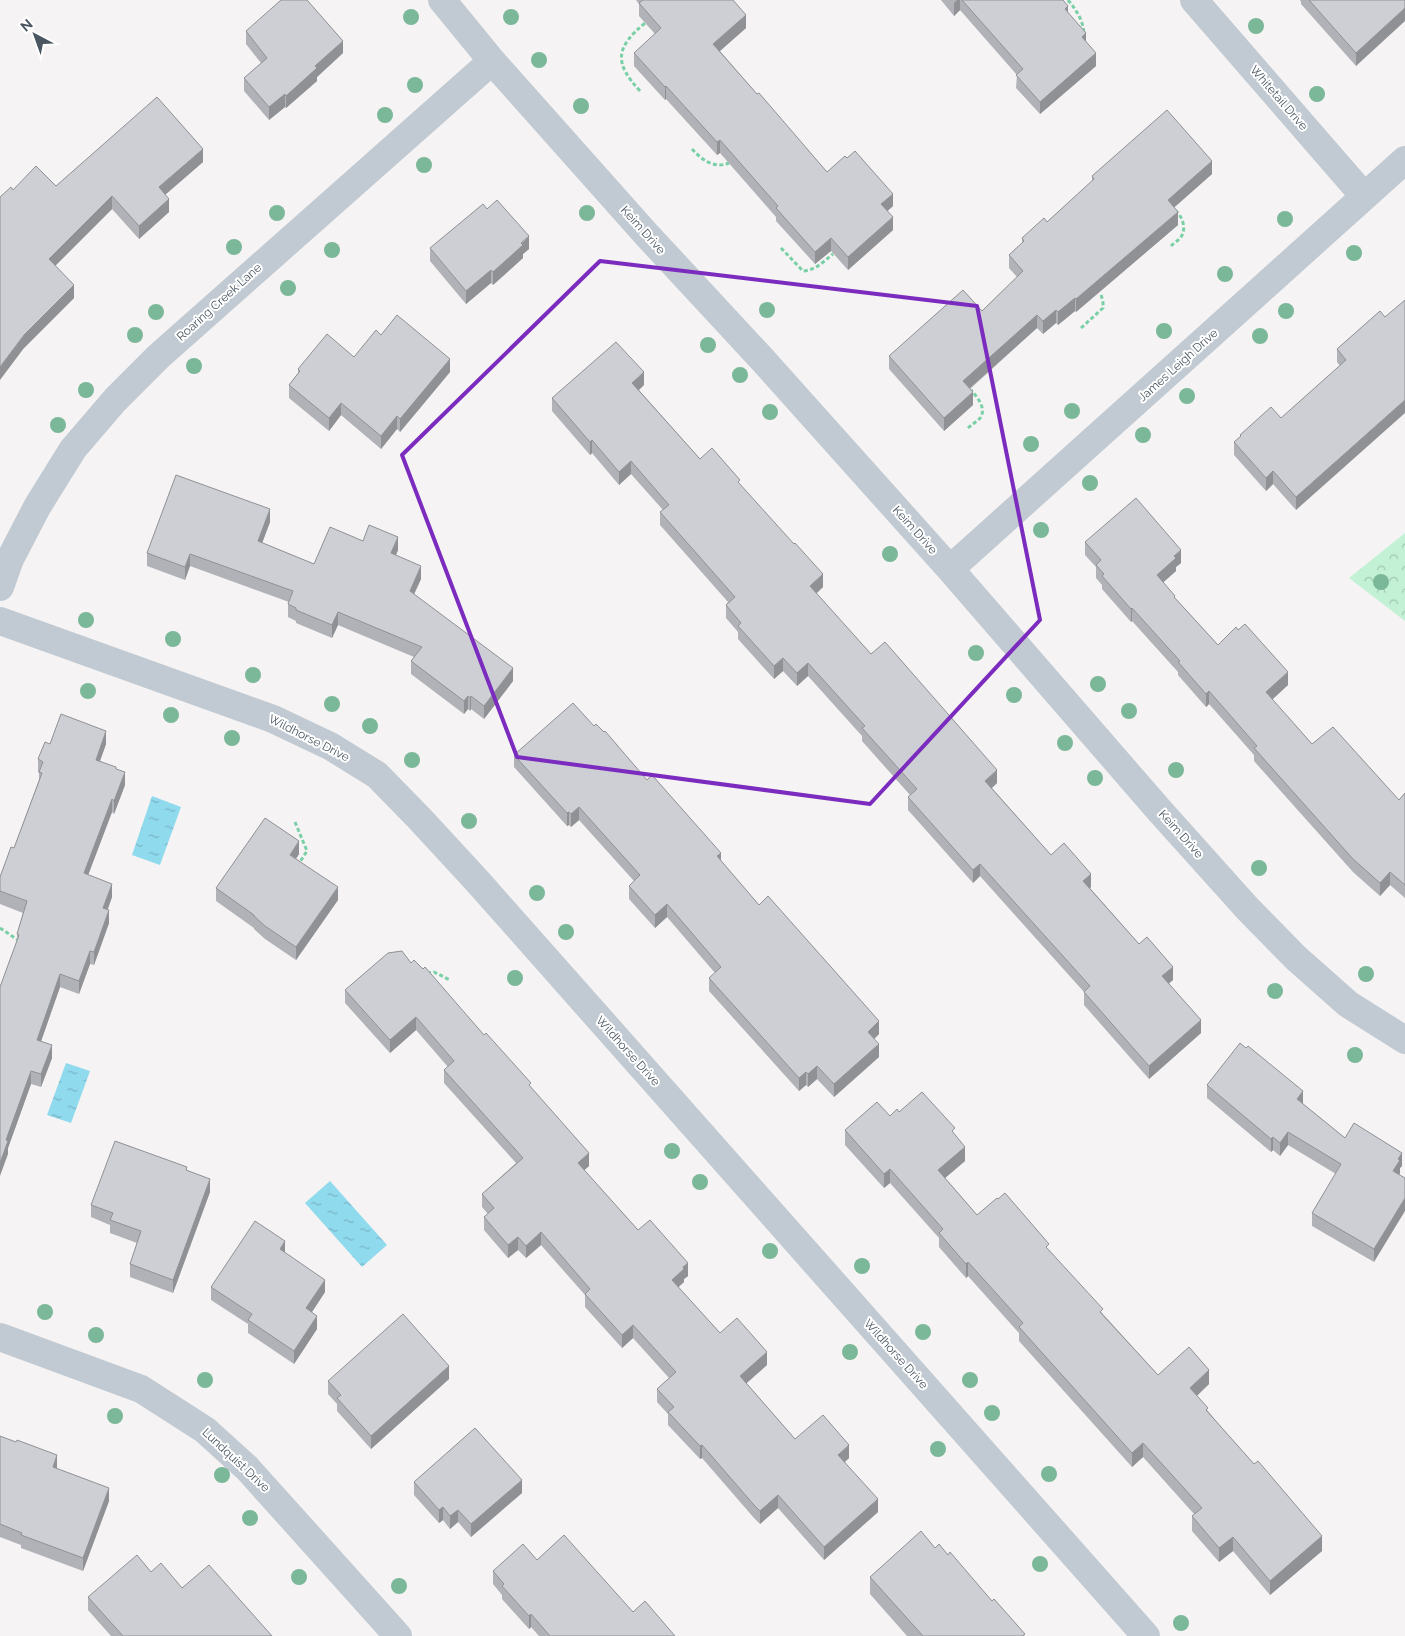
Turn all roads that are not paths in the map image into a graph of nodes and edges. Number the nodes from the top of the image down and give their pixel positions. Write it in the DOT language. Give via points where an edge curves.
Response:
graph roads {
  1 [pos="442,0"];
  2 [pos="1194,0"];
  3 [pos="492,62"];
  4 [pos="1405,160"];
  5 [pos="1364,196"];
  6 [pos="950,569"];
  7 [pos="0,587"];
  8 [pos="0,620"];
  9 [pos="1405,1040"];
  10 [pos="0,1338"];
  11 [pos="398,1636"];
  12 [pos="1146,1636"];
  1 -- 3 [label="street, Keim Drive"];
  2 -- 5 [label="street, Whitetail Drive"];
  3 -- 6 [label="street, Keim Drive"];
  3 -- 7 [label="street, Roaring Creek Lane" via="114,400 73,450 37,507 10,559"];
  4 -- 5 [label="street, James Leigh Drive"];
  5 -- 6 [label="street, James Leigh Drive"];
  6 -- 9 [label="street, Keim Drive" via="1247,908 1348,1004"];
  8 -- 12 [label="street, Wildhorse Drive" via="273,718 330,746 376,775 479,884"];
  10 -- 11 [label="street, Lundquist Drive" via="141,1390 205,1430 247,1468"];
}
